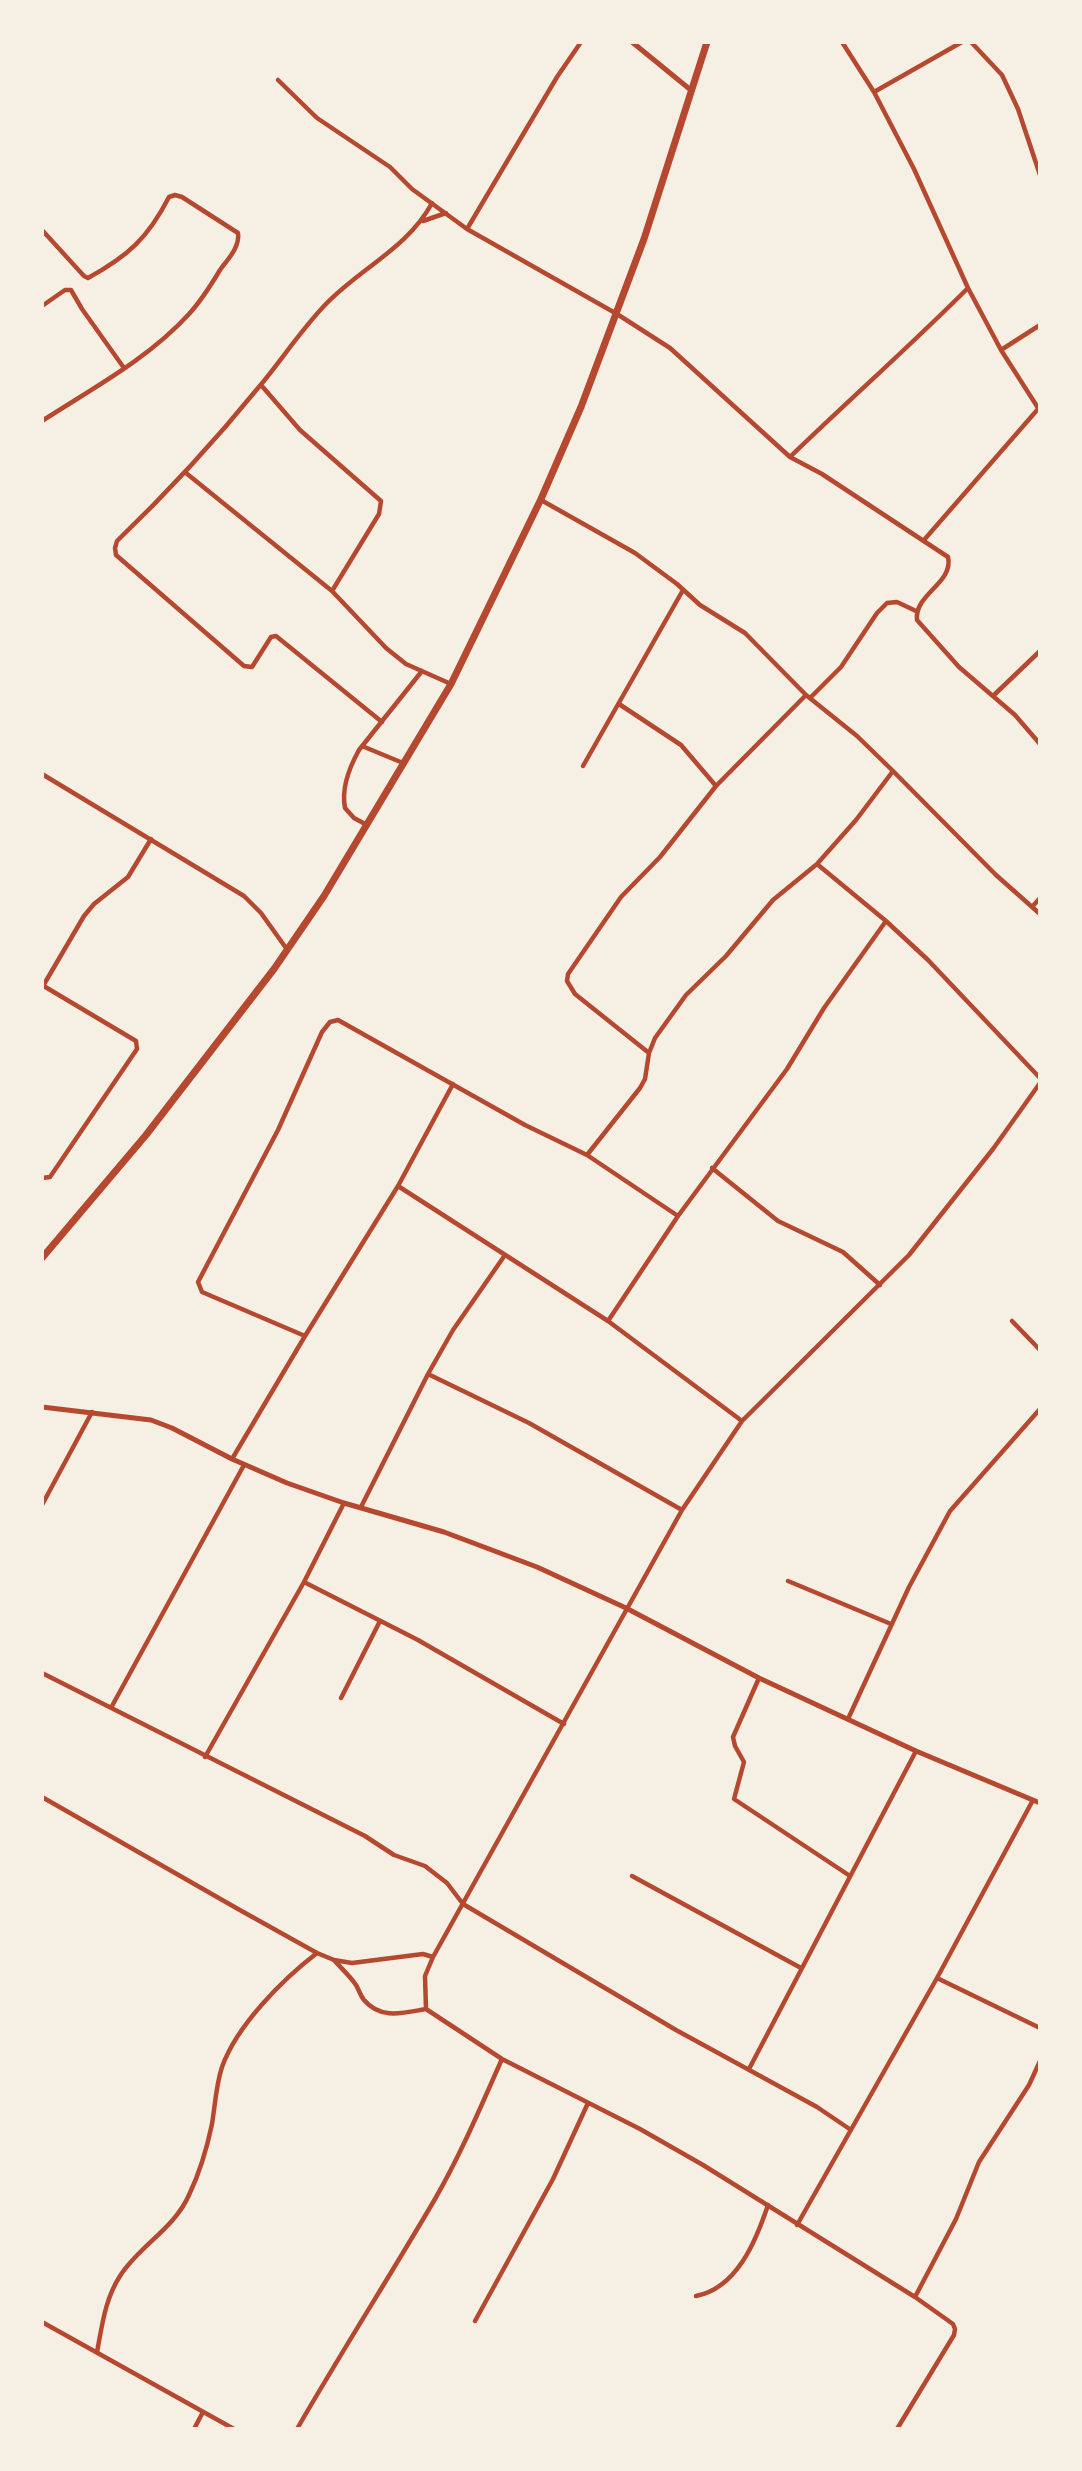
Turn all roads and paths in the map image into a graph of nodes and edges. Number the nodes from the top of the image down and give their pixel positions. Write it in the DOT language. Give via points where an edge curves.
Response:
graph roads {
  1 [pos="581,42"];
  2 [pos="632,42"];
  3 [pos="707,42"];
  4 [pos="842,42"];
  5 [pos="962,42"];
  6 [pos="971,42"];
  7 [pos="278,80"];
  8 [pos="692,91"];
  9 [pos="874,92"];
  10 [pos="1040,175"];
  11 [pos="432,203"];
  12 [pos="446,214"];
  13 [pos="423,221"];
  14 [pos="467,229"];
  15 [pos="42,230"];
  16 [pos="968,288"];
  17 [pos="42,306"];
  18 [pos="617,313"];
  19 [pos="1040,325"];
  20 [pos="1001,350"];
  21 [pos="124,368"];
  22 [pos="261,385"];
  23 [pos="1039,410"];
  24 [pos="42,421"];
  25 [pos="790,457"];
  26 [pos="186,473"];
  27 [pos="541,499"];
  28 [pos="924,540"];
  29 [pos="683,590"];
  30 [pos="332,592"];
  31 [pos="916,611"];
  32 [pos="1040,651"];
  33 [pos="422,671"];
  34 [pos="450,684"];
  35 [pos="994,695"];
  36 [pos="808,697"];
  37 [pos="620,704"];
  38 [pos="382,722"];
  39 [pos="1040,744"];
  40 [pos="362,747"];
  41 [pos="404,764"];
  42 [pos="583,766"];
  43 [pos="893,771"];
  44 [pos="42,774"];
  45 [pos="716,786"];
  46 [pos="367,825"];
  47 [pos="151,839"];
  48 [pos="817,864"];
  49 [pos="1040,898"];
  50 [pos="1032,907"];
  51 [pos="1040,915"];
  52 [pos="886,921"];
  53 [pos="286,948"];
  54 [pos="42,985"];
  55 [pos="649,1053"];
  56 [pos="1040,1078"];
  57 [pos="1040,1083"];
  58 [pos="453,1084"];
  59 [pos="587,1155"];
  60 [pos="712,1168"];
  61 [pos="42,1178"];
  62 [pos="398,1186"];
  63 [pos="678,1216"];
  64 [pos="505,1255"];
  65 [pos="42,1258"];
  66 [pos="880,1285"];
  67 [pos="608,1321"];
  68 [pos="1012,1321"];
  69 [pos="304,1336"];
  70 [pos="1040,1350"];
  71 [pos="428,1374"];
  72 [pos="42,1407"];
  73 [pos="1040,1409"];
  74 [pos="92,1412"];
  75 [pos="742,1421"];
  76 [pos="232,1460"];
  77 [pos="244,1465"];
  78 [pos="344,1503"];
  79 [pos="42,1505"];
  80 [pos="361,1507"];
  81 [pos="682,1510"];
  82 [pos="304,1581"];
  83 [pos="788,1581"];
  84 [pos="626,1608"];
  85 [pos="380,1621"];
  86 [pos="891,1625"];
  87 [pos="42,1673"];
  88 [pos="759,1678"];
  89 [pos="341,1698"];
  90 [pos="112,1706"];
  91 [pos="848,1719"];
  92 [pos="564,1724"];
  93 [pos="916,1751"];
  94 [pos="205,1757"];
  95 [pos="42,1797"];
  96 [pos="1033,1800"];
  97 [pos="1040,1803"];
  98 [pos="632,1876"];
  99 [pos="850,1876"];
  100 [pos="463,1904"];
  101 [pos="317,1953"];
  102 [pos="433,1957"];
  103 [pos="334,1960"];
  104 [pos="801,1969"];
  105 [pos="937,1978"];
  106 [pos="426,2009"];
  107 [pos="1040,2028"];
  108 [pos="502,2059"];
  109 [pos="1040,2061"];
  110 [pos="750,2069"];
  111 [pos="588,2103"];
  112 [pos="851,2130"];
  113 [pos="768,2205"];
  114 [pos="797,2225"];
  115 [pos="696,2295"];
  116 [pos="915,2297"];
  117 [pos="475,2321"];
  118 [pos="42,2322"];
  119 [pos="97,2352"];
  120 [pos="203,2412"];
  121 [pos="194,2429"];
  122 [pos="234,2429"];
  123 [pos="297,2429"];
  124 [pos="897,2429"];
  1 -- 14 [label="street"];
  2 -- 8 [label="street"];
  3 -- 8 [label="highway"];
  4 -- 9 [label="street"];
  5 -- 9 [label="street"];
  6 -- 10 [label="street" via="1002,75"];
  7 -- 11 [label="street" via="317,118 381,160"];
  8 -- 18 [label="highway"];
  9 -- 16 [label="street"];
  11 -- 12 [label="street"];
  11 -- 13 [label="street"];
  12 -- 13 [label="street"];
  12 -- 14 [label="street"];
  13 -- 22 [label="street" via="329,301"];
  14 -- 18 [label="street"];
  15 -- 21 [label="street" via="88,278 136,246 151,231 169,197 175,195 238,233 237,246 190,313"];
  16 -- 20 [label="street"];
  16 -- 25 [label="street"];
  17 -- 21 [label="street" via="71,290"];
  18 -- 25 [label="street" via="670,348"];
  18 -- 27 [label="highway"];
  19 -- 20 [label="street"];
  20 -- 23 [label="street"];
  21 -- 24 [label="street"];
  22 -- 26 [label="street"];
  22 -- 30 [label="street" via="300,430 381,502 379,514"];
  23 -- 28 [label="street"];
  25 -- 28 [label="street"];
  26 -- 30 [label="street"];
  26 -- 38 [label="street" via="117,541 116,555 244,666 252,667 276,636"];
  27 -- 29 [label="street" via="635,553"];
  27 -- 34 [label="highway"];
  28 -- 31 [label="street" via="948,557 949,564"];
  29 -- 36 [label="street" via="751,638"];
  29 -- 37 [label="street"];
  30 -- 33 [label="street" via="386,648"];
  31 -- 35 [label="street" via="917,620 959,667"];
  31 -- 36 [label="street" via="887,603 841,667"];
  32 -- 35 [label="street"];
  33 -- 34 [label="street"];
  33 -- 38 [label="street"];
  34 -- 41 [label="highway"];
  35 -- 39 [label="street"];
  36 -- 43 [label="street"];
  36 -- 45 [label="street"];
  37 -- 42 [label="street"];
  37 -- 45 [label="street" via="681,745"];
  38 -- 40 [label="street"];
  40 -- 41 [label="street"];
  40 -- 46 [label="street" via="350,765 344,803 349,813"];
  41 -- 46 [label="highway"];
  43 -- 48 [label="street"];
  43 -- 50 [label="street"];
  44 -- 47 [label="street"];
  45 -- 55 [label="street" via="660,857 615,904 568,974 575,994"];
  46 -- 53 [label="highway"];
  47 -- 53 [label="street" via="252,902"];
  47 -- 54 [label="street" via="128,877 83,916"];
  48 -- 52 [label="street"];
  48 -- 55 [label="street" via="773,900 686,995"];
  49 -- 50 [label="street"];
  50 -- 51 [label="street"];
  52 -- 56 [label="street"];
  52 -- 60 [label="street" via="787,1069"];
  53 -- 65 [label="highway" via="146,1135"];
  54 -- 61 [label="street" via="136,1041 137,1049 50,1177"];
  55 -- 59 [label="street" via="640,1088"];
  57 -- 66 [label="street" via="952,1202"];
  58 -- 59 [label="street"];
  58 -- 62 [label="street"];
  58 -- 69 [label="street" via="346,1022 330,1022 322,1032 278,1130 198,1282 202,1292"];
  59 -- 63 [label="street"];
  60 -- 63 [label="street"];
  60 -- 66 [label="street" via="778,1221 843,1252"];
  62 -- 64 [label="street"];
  62 -- 69 [label="street"];
  63 -- 67 [label="street"];
  64 -- 67 [label="street"];
  64 -- 71 [label="street"];
  66 -- 75 [label="street"];
  67 -- 75 [label="street"];
  68 -- 70 [label="street"];
  69 -- 76 [label="street"];
  71 -- 80 [label="street"];
  71 -- 81 [label="street" via="529,1423"];
  72 -- 74 [label="street"];
  73 -- 86 [label="street" via="950,1511"];
  74 -- 76 [label="street" via="161,1424"];
  74 -- 79 [label="street"];
  75 -- 81 [label="street"];
  76 -- 77 [label="street"];
  77 -- 78 [label="street"];
  77 -- 90 [label="street"];
  78 -- 80 [label="street"];
  78 -- 82 [label="street"];
  80 -- 84 [label="street" via="537,1567"];
  81 -- 84 [label="street"];
  82 -- 85 [label="street"];
  82 -- 94 [label="street"];
  83 -- 86 [label="street"];
  84 -- 88 [label="street"];
  84 -- 92 [label="street"];
  85 -- 89 [label="street"];
  85 -- 92 [label="street"];
  86 -- 91 [label="street"];
  87 -- 90 [label="street"];
  88 -- 91 [label="street"];
  88 -- 99 [label="street" via="733,1737 744,1762 734,1799"];
  90 -- 94 [label="street"];
  91 -- 93 [label="street"];
  92 -- 100 [label="street"];
  93 -- 96 [label="street"];
  93 -- 99 [label="street"];
  94 -- 100 [label="street" via="365,1836 394,1855 425,1866 447,1883"];
  95 -- 101 [label="street"];
  96 -- 97 [label="street"];
  96 -- 105 [label="street"];
  98 -- 104 [label="street"];
  99 -- 104 [label="street"];
  100 -- 102 [label="street"];
  100 -- 110 [label="street"];
  101 -- 103 [label="street"];
  101 -- 119 [label="street" via="295,1970 232,2047 222,2067 211,2128 188,2198 173,2221 121,2273 106,2306"];
  102 -- 103 [label="street" via="423,1954 352,1963"];
  102 -- 106 [label="street" via="425,1976"];
  103 -- 106 [label="street" via="362,1997 380,2012"];
  104 -- 110 [label="street"];
  105 -- 107 [label="street"];
  105 -- 112 [label="street"];
  106 -- 108 [label="street"];
  108 -- 111 [label="street"];
  108 -- 123 [label="street" via="435,2198"];
  109 -- 116 [label="street" via="979,2162 956,2219"];
  110 -- 112 [label="street"];
  111 -- 113 [label="street"];
  111 -- 117 [label="street" via="544,2196"];
  112 -- 114 [label="street"];
  113 -- 114 [label="street"];
  113 -- 115 [label="street" via="759,2234 736,2272 711,2293"];
  114 -- 116 [label="street"];
  116 -- 124 [label="street" via="955,2329"];
  118 -- 119 [label="street"];
  119 -- 120 [label="street"];
  120 -- 121 [label="street"];
  120 -- 122 [label="street"];
}
